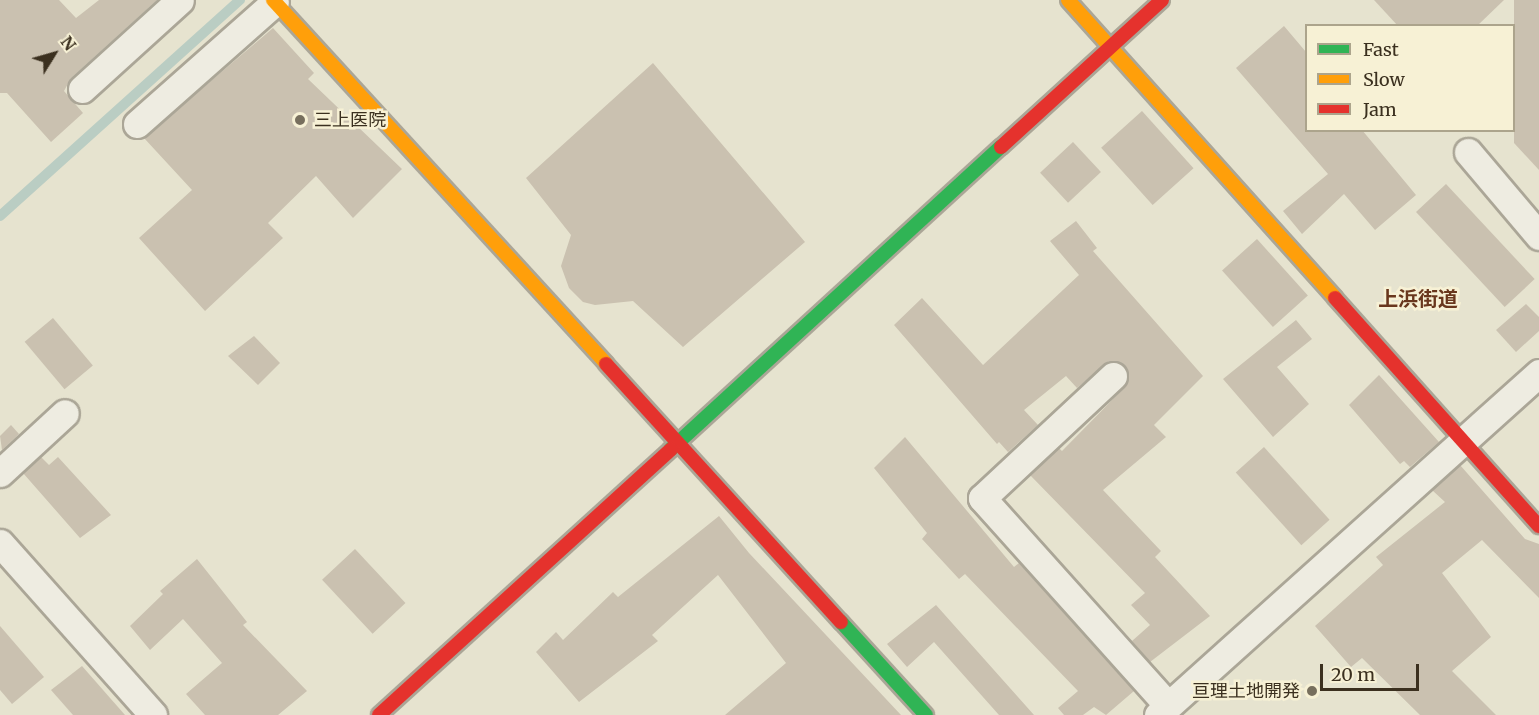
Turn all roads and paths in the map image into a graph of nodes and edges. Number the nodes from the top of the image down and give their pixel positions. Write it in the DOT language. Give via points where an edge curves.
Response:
graph roads {
  1 [pos="180,0"];
  2 [pos="1068,0"];
  3 [pos="1162,0"];
  4 [pos="274,1"];
  5 [pos="1110,46"];
  6 [pos="82,89"];
  7 [pos="137,124"];
  8 [pos="1468,152"];
  9 [pos="1539,236"];
  10 [pos="1539,373"];
  11 [pos="1113,376"];
  12 [pos="65,412"];
  13 [pos="678,440"];
  14 [pos="1463,442"];
  15 [pos="0,473"];
  16 [pos="1539,526"];
  17 [pos="0,543"];
  18 [pos="1163,710"];
  19 [pos="153,715"];
  20 [pos="379,715"];
  21 [pos="926,715"];
  1 -- 6 [label="street"];
  2 -- 5 [label="street"];
  3 -- 5 [label="street"];
  4 -- 7 [label="street"];
  4 -- 13 [label="street"];
  5 -- 13 [label="street"];
  5 -- 14 [label="street"];
  8 -- 9 [label="street"];
  10 -- 14 [label="street"];
  11 -- 18 [label="street" via="982,498"];
  12 -- 15 [label="street"];
  13 -- 20 [label="street"];
  13 -- 21 [label="street"];
  14 -- 16 [label="street"];
  14 -- 18 [label="street"];
  17 -- 19 [label="street"];
}
